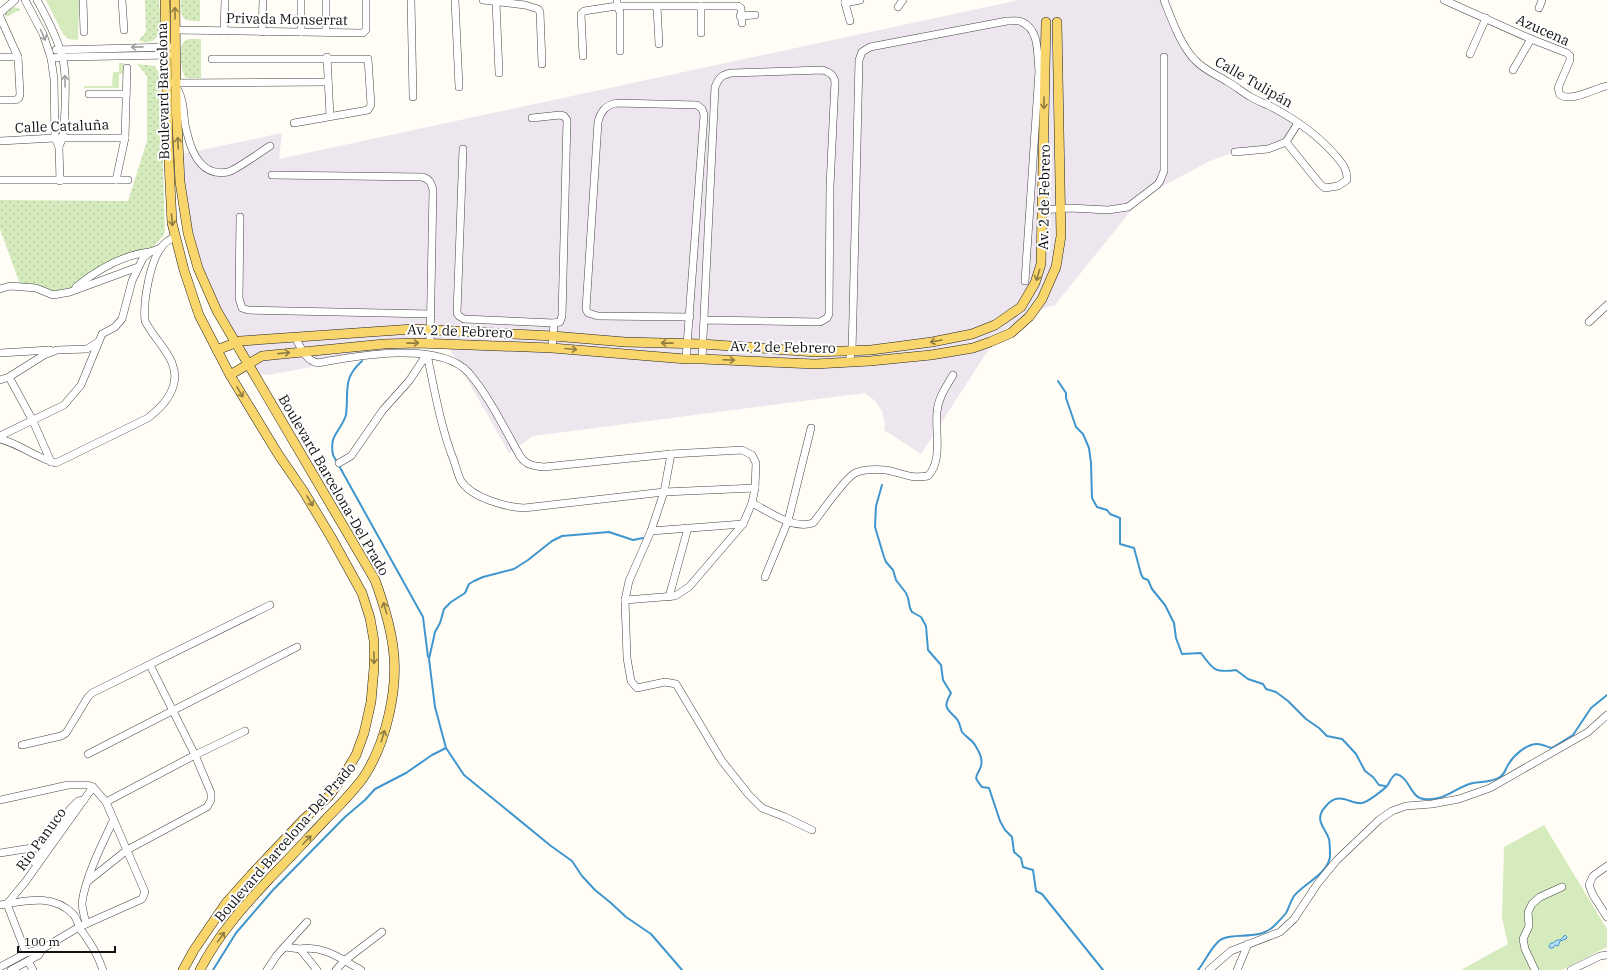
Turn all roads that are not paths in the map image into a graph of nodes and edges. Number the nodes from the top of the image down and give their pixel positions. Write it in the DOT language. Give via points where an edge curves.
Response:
graph roads {
  1 [pos="15,0"];
  2 [pos="25,0"];
  3 [pos="37,0"];
  4 [pos="83,0"];
  5 [pos="122,0"];
  6 [pos="165,0"];
  7 [pos="175,0"];
  8 [pos="225,0"];
  9 [pos="263,0"];
  10 [pos="301,0"];
  11 [pos="326,0"];
  12 [pos="366,0"];
  13 [pos="411,0"];
  14 [pos="455,0"];
  15 [pos="483,0"];
  16 [pos="860,0"];
  17 [pos="903,0"];
  18 [pos="1164,0"];
  19 [pos="1444,0"];
  20 [pos="1542,0"];
  21 [pos="845,1"];
  22 [pos="496,2"];
  23 [pos="515,2"];
  24 [pos="525,3"];
  25 [pos="620,5"];
  26 [pos="702,6"];
  27 [pos="657,7"];
  28 [pos="898,7"];
  29 [pos="1539,8"];
  30 [pos="0,13"];
  31 [pos="755,15"];
  32 [pos="0,17"];
  33 [pos="1486,18"];
  34 [pos="850,21"];
  35 [pos="1046,22"];
  36 [pos="1057,22"];
  37 [pos="124,30"];
  38 [pos="176,30"];
  39 [pos="224,31"];
  40 [pos="84,32"];
  41 [pos="262,32"];
  42 [pos="301,32"];
  43 [pos="326,32"];
  44 [pos="701,33"];
  45 [pos="1531,39"];
  46 [pos="658,44"];
  47 [pos="60,49"];
  48 [pos="166,51"];
  49 [pos="176,51"];
  50 [pos="620,51"];
  51 [pos="1470,54"];
  52 [pos="50,55"];
  53 [pos="583,56"];
  54 [pos="0,57"];
  55 [pos="18,57"];
  56 [pos="63,57"];
  57 [pos="327,57"];
  58 [pos="1164,57"];
  59 [pos="212,59"];
  60 [pos="542,64"];
  61 [pos="127,68"];
  62 [pos="1513,70"];
  63 [pos="499,73"];
  64 [pos="328,82"];
  65 [pos="166,84"];
  66 [pos="177,86"];
  67 [pos="1607,86"];
  68 [pos="459,87"];
  69 [pos="89,94"];
  70 [pos="126,94"];
  71 [pos="65,95"];
  72 [pos="55,96"];
  73 [pos="412,97"];
  74 [pos="0,100"];
  75 [pos="54,114"];
  76 [pos="64,115"];
  77 [pos="330,116"];
  78 [pos="532,118"];
  79 [pos="294,123"];
  80 [pos="1298,123"];
  81 [pos="55,138"];
  82 [pos="63,138"];
  83 [pos="125,138"];
  84 [pos="0,141"];
  85 [pos="1286,142"];
  86 [pos="270,146"];
  87 [pos="59,147"];
  88 [pos="463,150"];
  89 [pos="1235,152"];
  90 [pos="272,175"];
  91 [pos="0,180"];
  92 [pos="116,180"];
  93 [pos="128,180"];
  94 [pos="60,181"];
  95 [pos="169,181"];
  96 [pos="180,182"];
  97 [pos="1060,208"];
  98 [pos="1042,210"];
  99 [pos="240,217"];
  100 [pos="174,236"];
  101 [pos="161,248"];
  102 [pos="150,252"];
  103 [pos="138,267"];
  104 [pos="1025,281"];
  105 [pos="0,289"];
  106 [pos="70,292"];
  107 [pos="1607,305"];
  108 [pos="431,314"];
  109 [pos="690,317"];
  110 [pos="705,320"];
  111 [pos="1589,322"];
  112 [pos="554,323"];
  113 [pos="430,330"];
  114 [pos="553,336"];
  115 [pos="295,337"];
  116 [pos="99,342"];
  117 [pos="234,342"];
  118 [pos="430,343"];
  119 [pos="688,344"];
  120 [pos="702,344"];
  121 [pos="552,348"];
  122 [pos="57,350"];
  123 [pos="217,350"];
  124 [pos="852,350"];
  125 [pos="303,352"];
  126 [pos="0,353"];
  127 [pos="686,359"];
  128 [pos="702,359"];
  129 [pos="849,361"];
  130 [pos="247,364"];
  131 [pos="230,375"];
  132 [pos="953,375"];
  133 [pos="9,377"];
  134 [pos="0,380"];
  135 [pos="33,421"];
  136 [pos="811,428"];
  137 [pos="0,436"];
  138 [pos="0,439"];
  139 [pos="671,454"];
  140 [pos="51,462"];
  141 [pos="339,463"];
  142 [pos="755,488"];
  143 [pos="664,492"];
  144 [pos="752,503"];
  145 [pos="788,521"];
  146 [pos="743,524"];
  147 [pos="688,528"];
  148 [pos="651,531"];
  149 [pos="765,577"];
  150 [pos="669,597"];
  151 [pos="625,600"];
  152 [pos="270,605"];
  153 [pos="297,647"];
  154 [pos="150,665"];
  155 [pos="173,711"];
  156 [pos="1607,715"];
  157 [pos="245,731"];
  158 [pos="22,745"];
  159 [pos="88,754"];
  160 [pos="195,754"];
  161 [pos="93,787"];
  162 [pos="0,800"];
  163 [pos="84,800"];
  164 [pos="106,802"];
  165 [pos="113,821"];
  166 [pos="812,830"];
  167 [pos="44,846"];
  168 [pos="127,850"];
  169 [pos="0,853"];
  170 [pos="1607,866"];
  171 [pos="26,881"];
  172 [pos="88,881"];
  173 [pos="1562,887"];
  174 [pos="4,904"];
  175 [pos="1607,917"];
  176 [pos="307,922"];
  177 [pos="83,926"];
  178 [pos="382,932"];
  179 [pos="1248,944"];
  180 [pos="284,947"];
  181 [pos="42,949"];
  182 [pos="300,949"];
  183 [pos="194,950"];
  184 [pos="26,952"];
  185 [pos="1607,955"];
  186 [pos="207,956"];
  187 [pos="28,961"];
  188 [pos="344,961"];
  189 [pos="0,967"];
  190 [pos="11,970"];
  191 [pos="33,970"];
  192 [pos="103,970"];
  193 [pos="183,970"];
  194 [pos="200,970"];
  195 [pos="266,970"];
  196 [pos="318,970"];
  197 [pos="336,970"];
  198 [pos="361,970"];
  199 [pos="1209,970"];
  200 [pos="1237,970"];
  201 [pos="1535,970"];
  202 [pos="1571,970"];
  1 -- 30 [label="street"];
  2 -- 52 [label="street, one-way" via="36,19"];
  3 -- 47 [label="street"];
  4 -- 40 [label="street"];
  5 -- 37 [label="street"];
  6 -- 48 [label="main road, Boulevard Barcelona"];
  38 -- 7 [label="main road, Boulevard Barcelona, one-way"];
  8 -- 39 [label="street"];
  9 -- 41 [label="street"];
  10 -- 42 [label="street"];
  11 -- 43 [label="street"];
  12 -- 43 [label="street, Privada Monserrat" via="366,30 363,33"];
  13 -- 73 [label="street"];
  14 -- 68 [label="street"];
  15 -- 22 [label="street"];
  16 -- 21 [label="street"];
  17 -- 28 [label="street"];
  18 -- 80 [label="street, Calle Tulipán" via="1194,59 1250,97"];
  19 -- 33 [label="street, Azucena"];
  20 -- 29 [label="street"];
  21 -- 34 [label="street"];
  22 -- 23 [label="street"];
  22 -- 63 [label="street"];
  23 -- 24 [label="street"];
  24 -- 60 [label="street" via="540,12"];
  25 -- 27 [label="street"];
  25 -- 50 [label="street"];
  25 -- 53 [label="street" via="581,13"];
  26 -- 27 [label="street"];
  26 -- 31 [label="street" via="739,6 741,20"];
  26 -- 44 [label="street"];
  27 -- 46 [label="street"];
  32 -- 55 [label="street"];
  33 -- 45 [label="street, Azucena"];
  33 -- 51 [label="street"];
  35 -- 36 [label="street"];
  35 -- 98 [label="main road, Av. 2 de Febrero, one-way"];
  36 -- 97 [label="main road, Av. 2 de Febrero"];
  38 -- 39 [label="street, Privada Monserrat"];
  38 -- 49 [label="main road, Boulevard Barcelona"];
  39 -- 41 [label="street, Privada Monserrat"];
  41 -- 42 [label="street, Privada Monserrat"];
  42 -- 43 [label="street, Privada Monserrat"];
  45 -- 62 [label="street"];
  45 -- 67 [label="street, Azucena" via="1570,56 1558,88 1560,95 1568,98"];
  48 -- 47 [label="street, one-way"];
  47 -- 52 [label="street"];
  47 -- 56 [label="street"];
  48 -- 49 [label="street"];
  48 -- 56 [label="street"];
  48 -- 65 [label="main road, Boulevard Barcelona"];
  49 -- 66 [label="main road, Boulevard Barcelona"];
  52 -- 56 [label="street"];
  52 -- 72 [label="street"];
  54 -- 55 [label="street"];
  55 -- 74 [label="street, Calle Cataluña" via="19,98"];
  71 -- 56 [label="street, one-way"];
  57 -- 59 [label="street"];
  57 -- 64 [label="street"];
  57 -- 77 [label="street" via="366,58 369,62 370,107 363,112"];
  58 -- 97 [label="street" via="1164,171 1160,181 1134,204 1122,209"];
  61 -- 70 [label="street, Calle Cataluña"];
  64 -- 66 [label="street"];
  64 -- 77 [label="street"];
  65 -- 66 [label="street"];
  65 -- 95 [label="main road, Boulevard Barcelona"];
  66 -- 86 [label="street" via="182,98 186,132 197,161 212,172 229,172"];
  96 -- 66 [label="main road, Boulevard Barcelona, one-way"];
  69 -- 70 [label="street"];
  70 -- 83 [label="street, Calle Cataluña"];
  71 -- 72 [label="street"];
  71 -- 76 [label="street"];
  72 -- 75 [label="street"];
  75 -- 76 [label="street"];
  75 -- 81 [label="street"];
  76 -- 82 [label="street"];
  77 -- 79 [label="street"];
  78 -- 112 [label="street" via="560,115 567,120 562,316 560,322"];
  80 -- 85 [label="street"];
  80 -- 85 [label="street, Calle Tulipán" via="1328,148 1345,167 1347,180 1343,184 1325,188"];
  81 -- 82 [label="street, Calle Cataluña"];
  81 -- 84 [label="street, Calle Cataluña"];
  81 -- 87 [label="street"];
  82 -- 83 [label="street, Calle Cataluña"];
  82 -- 87 [label="street"];
  83 -- 92 [label="street, Calle Cataluña"];
  85 -- 89 [label="street" via="1268,149"];
  87 -- 94 [label="street"];
  88 -- 112 [label="street" via="457,313 464,319"];
  90 -- 108 [label="street" via="428,179 433,190"];
  91 -- 94 [label="street"];
  92 -- 93 [label="street"];
  92 -- 94 [label="street"];
  95 -- 100 [label="main road, Boulevard Barcelona-Del Prado, one-way"];
  96 -- 117 [label="main road, Boulevard Barcelona-Del Prado" via="188,233 198,268 216,312"];
  97 -- 98 [label="street"];
  97 -- 129 [label="main road, Av. 2 de Febrero" via="1061,236 1056,267 1042,299 1029,317 1011,333 973,348 931,355"];
  98 -- 124 [label="main road, Av. 2 de Febrero, one-way" via="1041,264 1035,283 1021,307 995,326 972,334 932,342"];
  99 -- 108 [label="street" via="242,308"];
  100 -- 101 [label="street"];
  100 -- 123 [label="main road, Boulevard Barcelona-Del Prado" via="199,315"];
  101 -- 102 [label="street"];
  101 -- 140 [label="street" via="148,280 144,313 149,328 174,366 176,375 170,394 159,410 148,418 60,462"];
  102 -- 103 [label="street"];
  102 -- 106 [label="street" via="117,261 94,273"];
  103 -- 106 [label="street"];
  103 -- 116 [label="street" via="122,319 116,327 102,334"];
  104 -- 124 [label="street" via="1039,71 1032,29 1022,22 1006,21 870,47 862,52 859,60"];
  105 -- 106 [label="street" via="10,286 36,288 53,295"];
  107 -- 111 [label="street"];
  108 -- 113 [label="street"];
  109 -- 109 [label="street" via="704,115 702,109 696,104 610,105 601,112 598,122 586,309 588,313 598,316"];
  109 -- 119 [label="street"];
  110 -- 110 [label="street" via="715,87 719,78 731,73 823,70 830,72 835,81 827,318 820,322"];
  110 -- 120 [label="street"];
  112 -- 114 [label="street"];
  113 -- 114 [label="main road, Av. 2 de Febrero"];
  113 -- 115 [label="main road, Av. 2 de Febrero"];
  113 -- 118 [label="street"];
  119 -- 114 [label="main road, Av. 2 de Febrero, one-way"];
  114 -- 121 [label="street"];
  115 -- 117 [label="main road, Av. 2 de Febrero"];
  115 -- 125 [label="street"];
  116 -- 122 [label="street" via="87,349"];
  116 -- 135 [label="street" via="81,385 64,405"];
  117 -- 123 [label="main road, Av. 2 de Febrero"];
  117 -- 130 [label="main road, Boulevard Barcelona-Del Prado"];
  118 -- 121 [label="main road, Av. 2 de Febrero"];
  125 -- 118 [label="main road, Av. 2 de Febrero, one-way" via="384,344"];
  119 -- 120 [label="main road, Av. 2 de Febrero"];
  119 -- 127 [label="street"];
  120 -- 124 [label="main road, Av. 2 de Febrero" via="816,352"];
  120 -- 128 [label="street"];
  121 -- 127 [label="main road, Av. 2 de Febrero, one-way"];
  122 -- 126 [label="street"];
  122 -- 133 [label="street" via="44,355"];
  123 -- 131 [label="main road, Boulevard Barcelona-Del Prado"];
  124 -- 129 [label="street"];
  130 -- 125 [label="main road, Av. 2 de Febrero, one-way" via="262,356"];
  125 -- 139 [label="street" via="311,361 318,363 362,355 401,353 429,354 453,363 468,372 492,406 524,462 531,466 544,467"];
  127 -- 128 [label="main road, Av. 2 de Febrero"];
  128 -- 129 [label="main road, Av. 2 de Febrero, one-way" via="815,364"];
  130 -- 131 [label="main road, Av. 2 de Febrero"];
  186 -- 130 [label="main road, Boulevard Barcelona-Del Prado, one-way" via="238,914 363,778 379,749 391,700 394,672 390,625 375,580"];
  131 -- 183 [label="main road, Boulevard Barcelona-Del Prado, one-way" via="304,492 362,593 374,641 374,668 371,702 364,732 356,755 344,775 329,796 287,836 226,903"];
  132 -- 145 [label="street" via="942,393 937,411 936,461 933,471 928,476 908,477 886,470 862,471 847,481 813,523 801,525"];
  133 -- 134 [label="street"];
  133 -- 135 [label="street"];
  135 -- 137 [label="street"];
  135 -- 140 [label="street"];
  136 -- 145 [label="street"];
  138 -- 140 [label="street"];
  139 -- 142 [label="street" via="742,450 748,452 756,463"];
  139 -- 143 [label="street"];
  141 -- 143 [label="street" via="351,456 383,410 412,376 423,358 427,357 450,452 462,481 474,494 524,508"];
  142 -- 143 [label="street"];
  142 -- 144 [label="street"];
  143 -- 148 [label="street"];
  144 -- 145 [label="street"];
  144 -- 146 [label="street"];
  145 -- 149 [label="street"];
  146 -- 147 [label="street"];
  146 -- 150 [label="street" via="689,587"];
  147 -- 148 [label="street"];
  147 -- 150 [label="street"];
  148 -- 151 [label="street" via="629,581"];
  150 -- 151 [label="street"];
  151 -- 166 [label="street" via="627,658 631,681 637,688 665,682 676,684 722,761 749,795 762,808"];
  152 -- 154 [label="street"];
  153 -- 155 [label="street"];
  154 -- 155 [label="street"];
  154 -- 158 [label="street" via="92,693 62,736"];
  155 -- 159 [label="street"];
  155 -- 160 [label="street"];
  156 -- 179 [label="street" via="1582,736 1490,788 1459,799 1392,810 1337,860 1294,919 1280,932"];
  157 -- 160 [label="street"];
  160 -- 164 [label="street"];
  160 -- 168 [label="street" via="211,793 207,807"];
  161 -- 162 [label="street" via="68,785"];
  161 -- 163 [label="street, Rio Panuco"];
  161 -- 164 [label="street"];
  163 -- 167 [label="street" via="75,804"];
  163 -- 171 [label="street, Rio Panuco"];
  164 -- 165 [label="street"];
  165 -- 168 [label="street"];
  165 -- 172 [label="street"];
  167 -- 169 [label="street"];
  167 -- 171 [label="street"];
  168 -- 172 [label="street"];
  168 -- 177 [label="street" via="144,888 142,899"];
  170 -- 175 [label="street" via="1593,876 1589,885"];
  171 -- 174 [label="street, Rio Panuco"];
  172 -- 177 [label="street" via="82,904"];
  173 -- 201 [label="street" via="1540,898 1532,904 1528,912 1528,926 1523,939"];
  174 -- 177 [label="street" via="42,900 59,904 74,914"];
  174 -- 184 [label="street"];
  176 -- 180 [label="street"];
  177 -- 181 [label="street"];
  177 -- 192 [label="street" via="98,954"];
  178 -- 188 [label="street"];
  179 -- 199 [label="street" via="1232,951"];
  179 -- 200 [label="street"];
  180 -- 182 [label="street"];
  180 -- 195 [label="street"];
  181 -- 184 [label="street"];
  181 -- 187 [label="street" via="39,955"];
  182 -- 188 [label="street" via="317,948 331,952"];
  182 -- 196 [label="street"];
  183 -- 186 [label="main road"];
  183 -- 193 [label="main road, Boulevard Barcelona-Del Prado"];
  184 -- 189 [label="street"];
  185 -- 202 [label="street"];
  186 -- 194 [label="main road, Boulevard Barcelona-Del Prado"];
  187 -- 190 [label="street"];
  187 -- 191 [label="street"];
  188 -- 197 [label="street"];
  188 -- 198 [label="street"];
}
